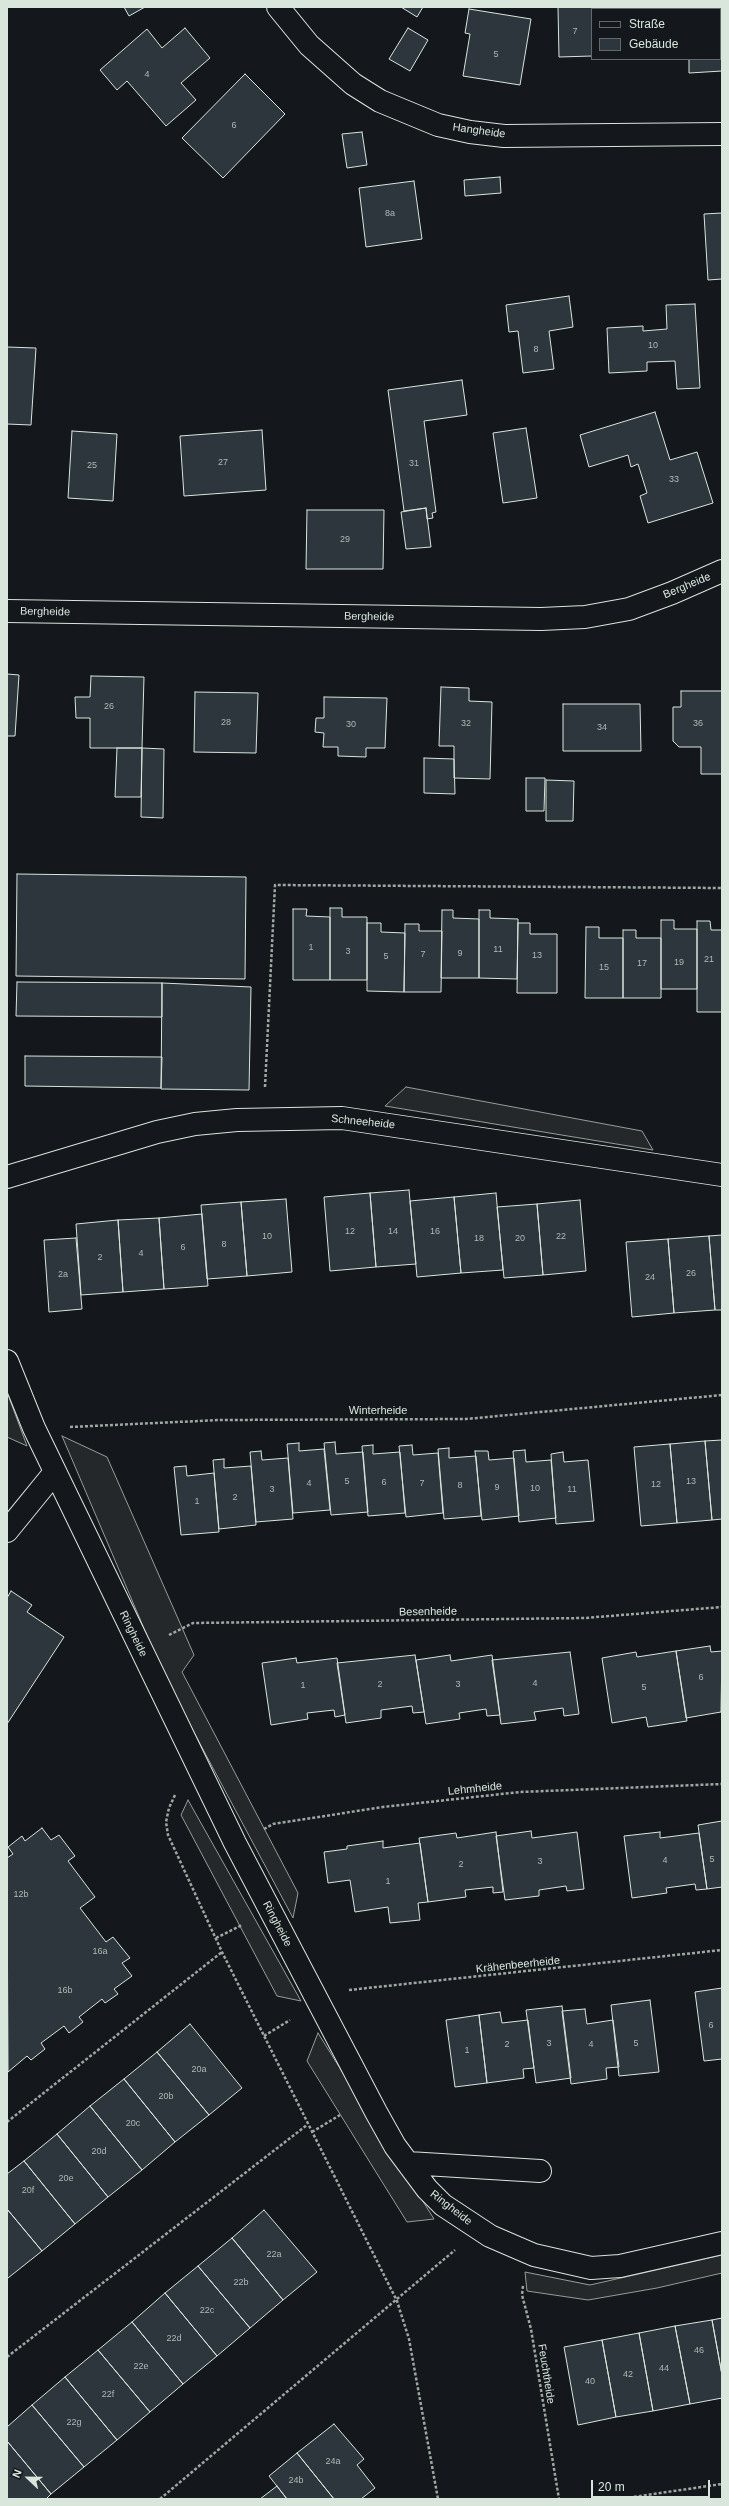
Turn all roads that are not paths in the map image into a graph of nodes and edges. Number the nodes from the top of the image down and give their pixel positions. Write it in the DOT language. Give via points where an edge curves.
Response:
graph roads {
  1 [pos="278,7"];
  2 [pos="722,134"];
  3 [pos="722,571"];
  4 [pos="7,611"];
  5 [pos="722,1175"];
  6 [pos="7,1178"];
  7 [pos="7,1361"];
  8 [pos="55,1472"];
  9 [pos="7,1531"];
  10 [pos="408,2163"];
  11 [pos="540,2171"];
  12 [pos="722,2243"];
  1 -- 2 [label="street, Hangheide" via="309,45 353,84 380,101 438,125 504,136"];
  3 -- 4 [label="street, Bergheide" via="629,609 584,617 541,620"];
  5 -- 6 [label="street, Schneeheide" via="342,1118 263,1119 195,1124 156,1132"];
  7 -- 8 [label="street, Ringheide"];
  8 -- 9 [label="street"];
  8 -- 10 [label="street, Ringheide" via="235,1843 395,2146"];
  10 -- 11 [label="street"];
  10 -- 12 [label="street, Ringheide" via="427,2189 443,2205 479,2230 525,2252 591,2268 620,2266"];
}
